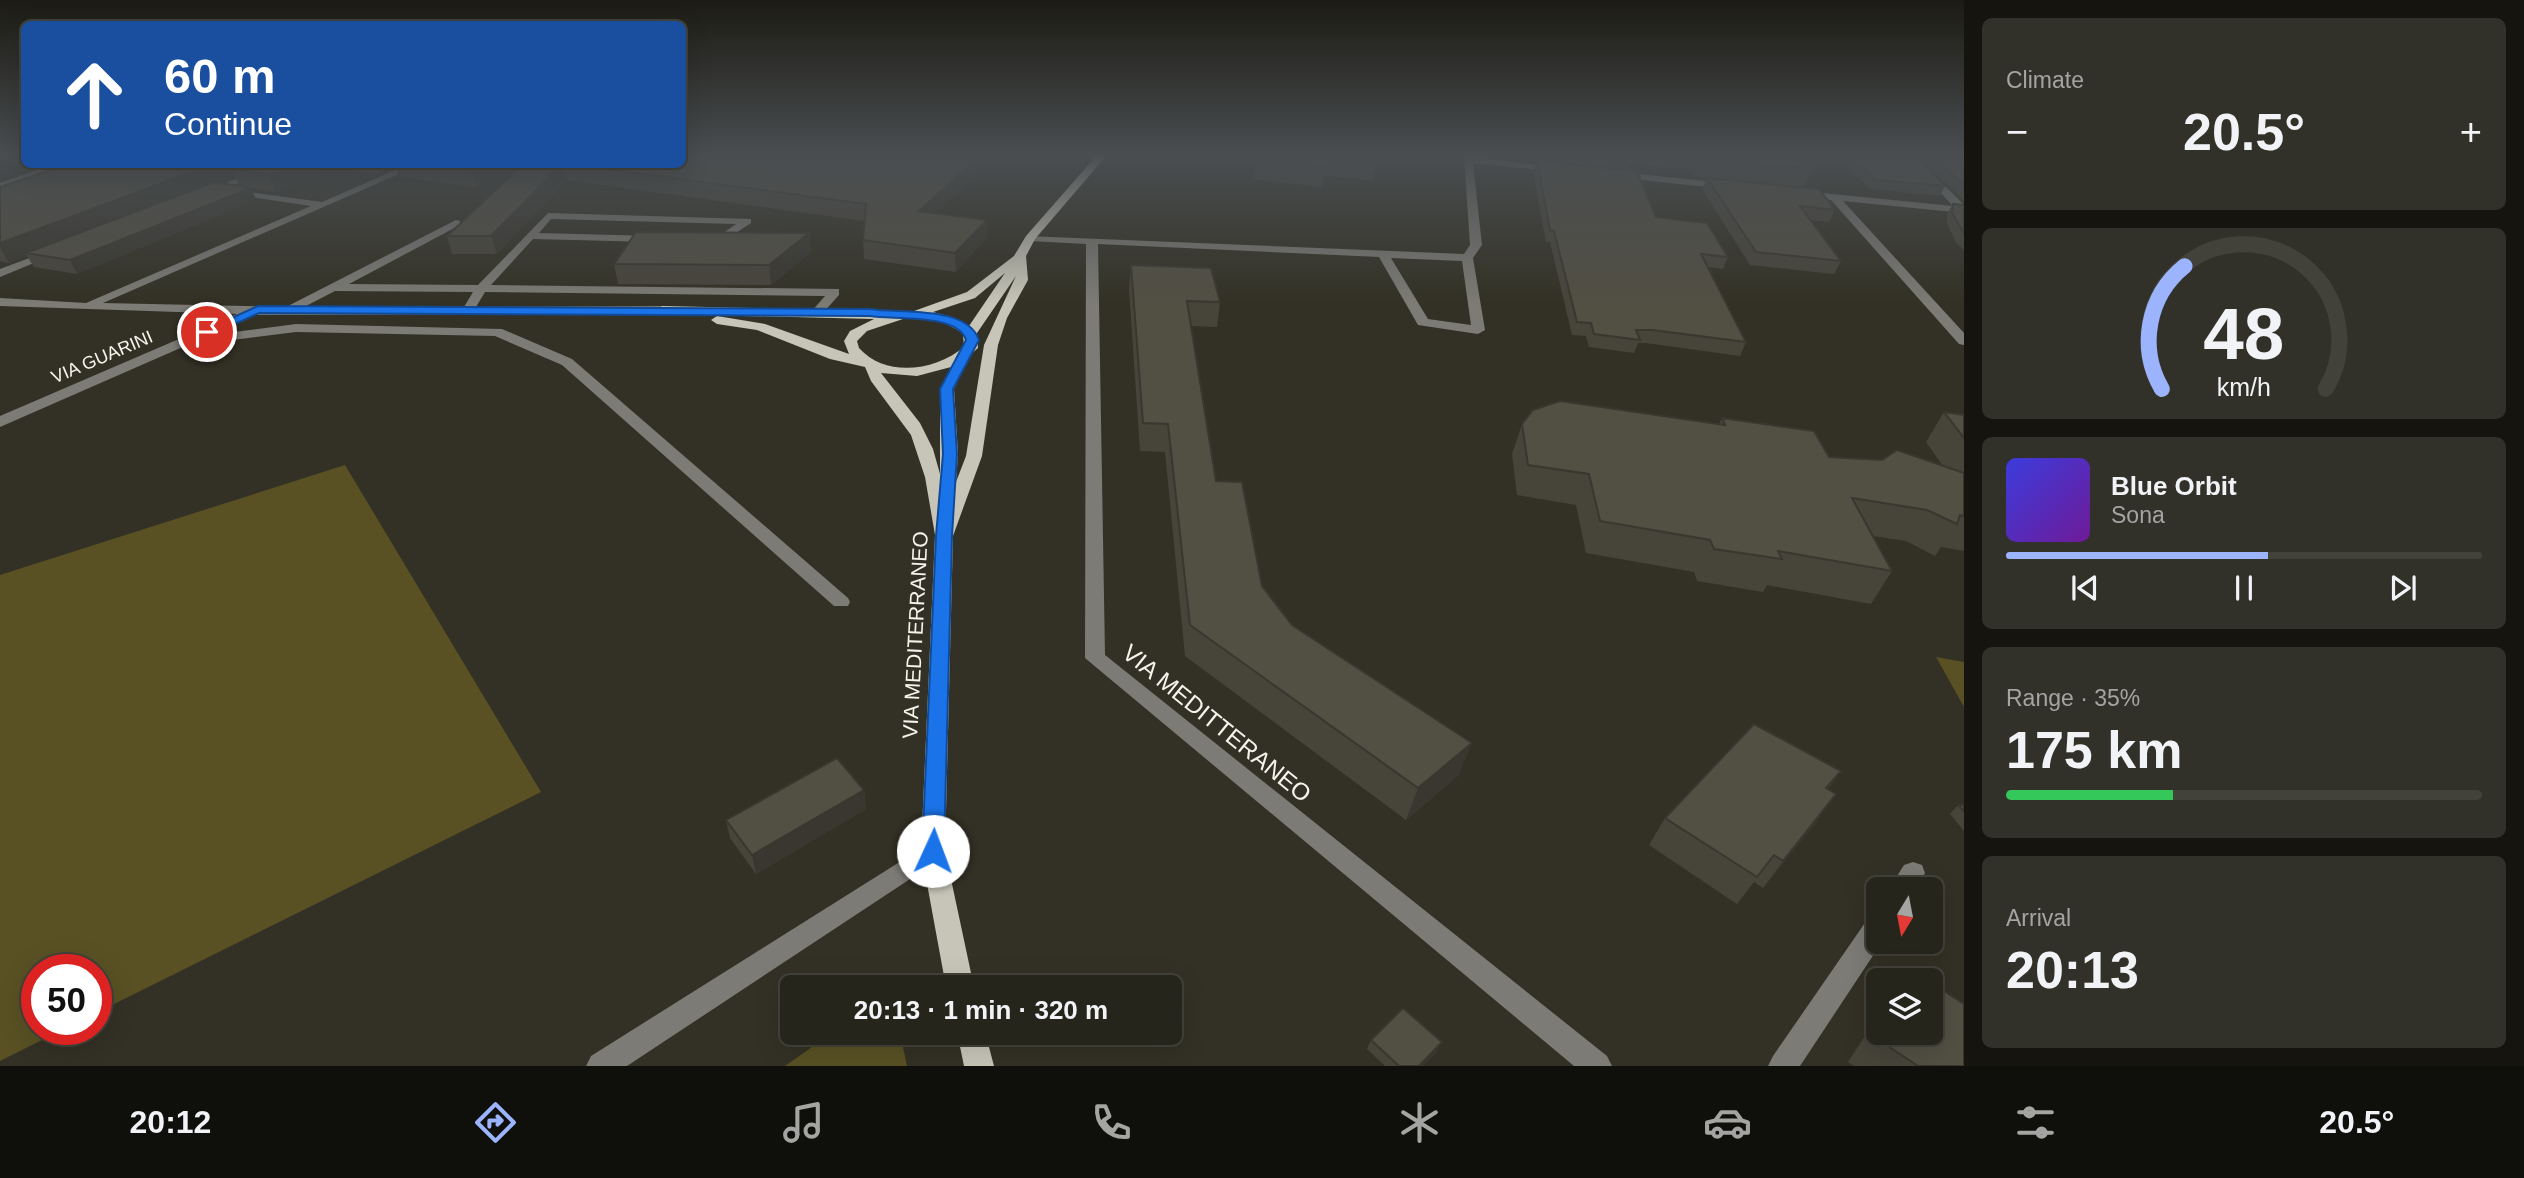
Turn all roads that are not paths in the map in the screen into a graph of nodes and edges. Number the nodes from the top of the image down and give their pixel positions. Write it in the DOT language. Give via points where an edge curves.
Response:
graph roads {
  1 [pos="324,205"];
  2 [pos="1059,205"];
  3 [pos="1472,205"];
  4 [pos="1841,205"];
  5 [pos="1911,205"];
  6 [pos="1964,210"];
  7 [pos="456,223"];
  8 [pos="530,236"];
  9 [pos="1030,238"];
  10 [pos="665,239"];
  11 [pos="692,240"];
  12 [pos="1092,241"];
  13 [pos="64,248"];
  14 [pos="1020,254"];
  15 [pos="1383,254"];
  16 [pos="1466,258"];
  17 [pos="0,273"];
  18 [pos="333,287"];
  19 [pos="482,288"];
  20 [pos="0,302"];
  21 [pos="85,307"];
  22 [pos="258,310"];
  23 [pos="289,310"];
  24 [pos="468,310"];
  25 [pos="662,310"];
  26 [pos="817,312"];
  27 [pos="914,315"];
  28 [pos="893,317"];
  29 [pos="970,333"];
  30 [pos="1964,341"];
  31 [pos="181,343"];
  32 [pos="964,356"];
  33 [pos="866,362"];
  34 [pos="0,422"];
  35 [pos="944,536"];
  36 [pos="841,602"];
  37 [pos="933,851"];
  38 [pos="1866,943"];
  39 [pos="958,975"];
  40 [pos="974,1045"];
  41 [pos="601,1066"];
  42 [pos="979,1066"];
  43 [pos="1597,1066"];
  44 [pos="1783,1066"];
  1 -- 21 [label="street"];
  2 -- 9 [label="main road, VIA MEDITERRANEO"];
  3 -- 16 [label="street" via="1476,245"];
  4 -- 30 [label="street"];
  5 -- 6 [label="street"];
  7 -- 18 [label="street"];
  8 -- 10 [label="street"];
  8 -- 11 [label="street" via="548,216 747,221 719,241"];
  8 -- 19 [label="street"];
  9 -- 12 [label="street"];
  9 -- 14 [label="main road, VIA MEDITERRANEO"];
  12 -- 15 [label="street"];
  12 -- 43 [label="street, VIA MEDITTERANEO" via="1095,658"];
  13 -- 17 [label="street"];
  14 -- 27 [label="main road, VIA MEDITERRANEO" via="971,295"];
  14 -- 29 [label="main road, VIA MEDITERRANEO"];
  14 -- 35 [label="main road, VIA MEDITERRANEO" via="1022,280 991,345 974,456"];
  15 -- 16 [label="street"];
  15 -- 16 [label="street" via="1423,322 1478,330"];
  18 -- 19 [label="street"];
  18 -- 23 [label="street"];
  19 -- 24 [label="street"];
  19 -- 26 [label="street" via="835,292"];
  20 -- 21 [label="street"];
  21 -- 22 [label="street"];
  22 -- 23 [label="street"];
  22 -- 31 [label="street, VIA GUARINI"];
  23 -- 24 [label="street"];
  24 -- 25 [label="street"];
  25 -- 26 [label="main road"];
  25 -- 33 [label="main road" via="760,327 835,356"];
  26 -- 28 [label="main road"];
  27 -- 28 [label="main road"];
  27 -- 29 [label="main road" via="948,319"];
  28 -- 33 [label="main road" via="853,335 853,352"];
  29 -- 32 [label="main road" via="971,348"];
  31 -- 34 [label="street, VIA GUARINI"];
  31 -- 36 [label="street" via="296,328 497,332 567,362"];
  32 -- 33 [label="main road" via="932,369 889,369"];
  32 -- 35 [label="main road" via="947,389 950,454"];
  33 -- 35 [label="main road" via="912,423 927,454"];
  35 -- 37 [label="main road, VIA MEDITERRANEO"];
  37 -- 39 [label="main road, VIA MEDITERRANEO"];
  37 -- 41 [label="street"];
  38 -- 44 [label="street"];
  40 -- 42 [label="main road"];
}
